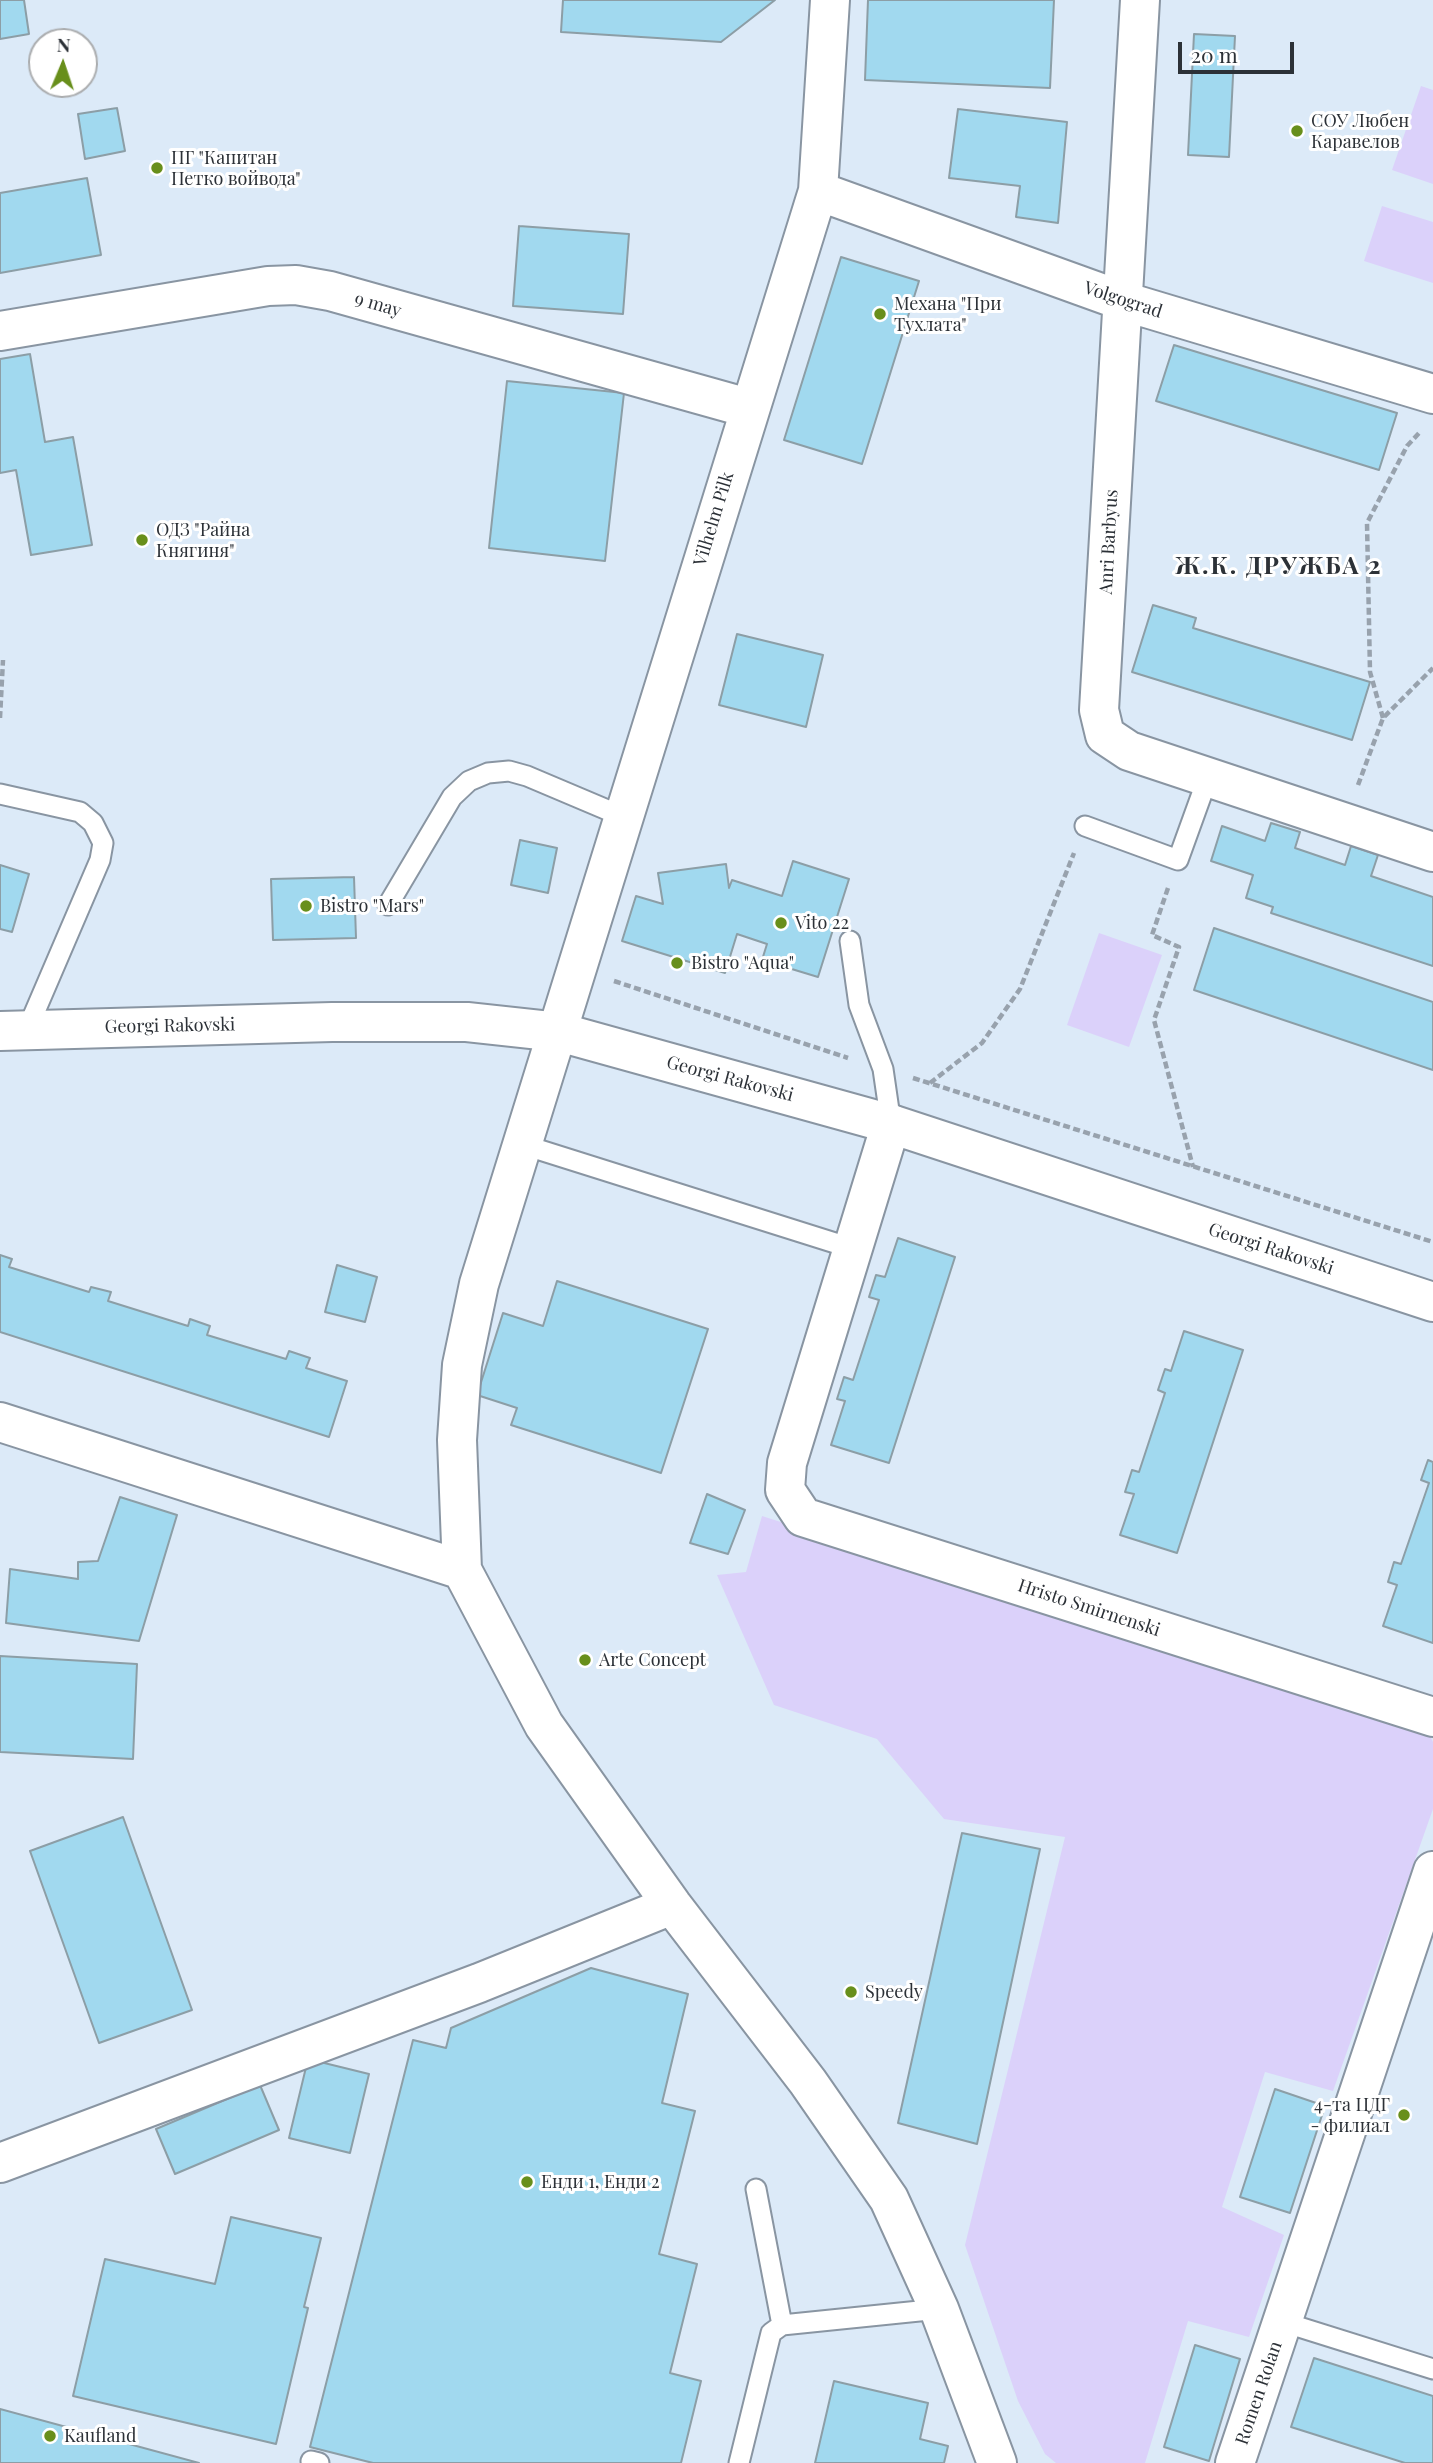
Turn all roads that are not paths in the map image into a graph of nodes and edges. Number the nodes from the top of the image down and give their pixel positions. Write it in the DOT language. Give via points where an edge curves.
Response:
graph roads {
  1 [pos="830,0"];
  2 [pos="1140,0"];
  3 [pos="818,191"];
  4 [pos="1123,301"];
  5 [pos="0,331"];
  6 [pos="748,408"];
  7 [pos="1429,410"];
  8 [pos="1208,777"];
  9 [pos="0,794"];
  10 [pos="624,817"];
  11 [pos="1085,825"];
  12 [pos="1433,852"];
  13 [pos="388,905"];
  14 [pos="850,941"];
  15 [pos="13,1030"];
  16 [pos="559,1032"];
  17 [pos="891,1124"];
  18 [pos="524,1145"];
  19 [pos="851,1248"];
  20 [pos="1433,1302"];
  21 [pos="0,1422"];
  22 [pos="462,1570"];
  23 [pos="1433,1717"];
  24 [pos="1433,1871"];
  25 [pos="672,1905"];
  26 [pos="0,2163"];
  27 [pos="756,2189"];
  28 [pos="939,2309"];
  29 [pos="1283,2322"];
  30 [pos="782,2325"];
  31 [pos="1433,2369"];
  32 [pos="739,2463"];
  33 [pos="997,2463"];
  34 [pos="1235,2463"];
  1 -- 3 [label="street, Vilhelm Pilk"];
  2 -- 4 [label="street, Anri Barbyus"];
  3 -- 4 [label="street, Volgograd"];
  3 -- 6 [label="street, Vilhelm Pilk"];
  4 -- 7 [label="street, Volgograd"];
  4 -- 8 [label="street, Anri Barbyus" via="1098,710 1105,735 1129,751"];
  5 -- 6 [label="street, 9 may" via="296,285"];
  6 -- 10 [label="street, Vilhelm Pilk"];
  8 -- 11 [label="lane" via="1178,860"];
  8 -- 12 [label="street, Anri Barbyus"];
  9 -- 15 [label="lane" via="80,812 93,822 103,843 100,860"];
  10 -- 13 [label="lane" via="527,776 509,771 488,773 469,781 453,797"];
  10 -- 16 [label="street, Vilhelm Pilk"];
  14 -- 17 [label="lane" via="859,1005 883,1069"];
  15 -- 16 [label="street, Georgi Rakovski" via="467,1022"];
  16 -- 17 [label="street, Georgi Rakovski"];
  16 -- 18 [label="street, Vilhelm Pilk"];
  17 -- 19 [label="street"];
  17 -- 20 [label="street, Georgi Rakovski"];
  18 -- 19 [label="lane"];
  18 -- 22 [label="street, Vilhelm Pilk" via="479,1284 462,1366 457,1440"];
  19 -- 23 [label="street, Hristo Smirnenski" via="787,1463 785,1490 803,1517"];
  21 -- 22 [label="street"];
  22 -- 25 [label="street" via="544,1725"];
  24 -- 29 [label="street, Romen Rolan"];
  25 -- 26 [label="street"];
  25 -- 28 [label="street" via="808,2082 888,2199"];
  27 -- 30 [label="lane"];
  28 -- 30 [label="lane"];
  28 -- 33 [label="street"];
  29 -- 31 [label="lane"];
  29 -- 34 [label="street, Romen Rolan"];
  30 -- 32 [label="lane" via="766,2344"];
}
